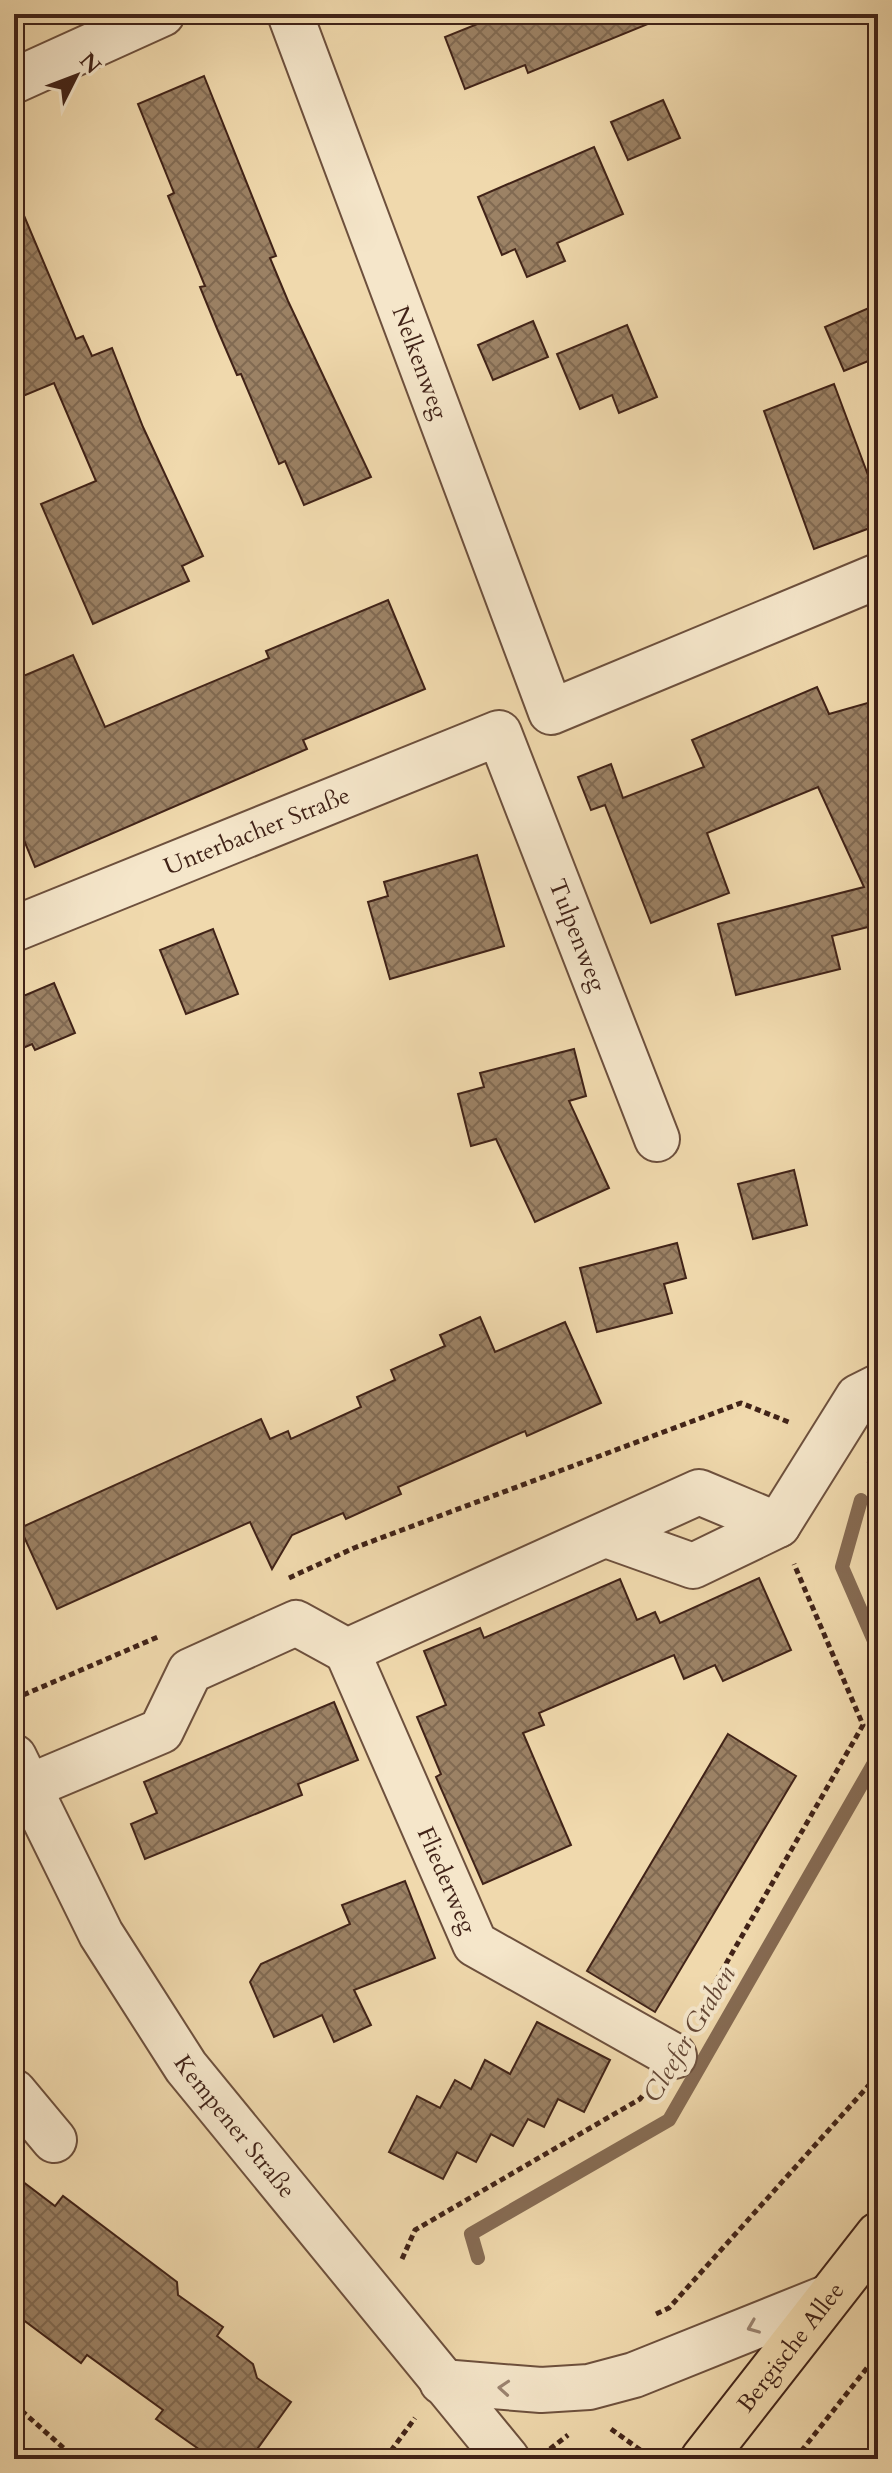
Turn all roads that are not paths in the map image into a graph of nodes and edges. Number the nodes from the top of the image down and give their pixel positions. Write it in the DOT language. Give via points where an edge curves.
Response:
graph roads {
  1 [pos="162,14"];
  2 [pos="290,14"];
  3 [pos="14,81"];
  4 [pos="878,576"];
  5 [pos="499,733"];
  6 [pos="14,929"];
  7 [pos="657,1139"];
  8 [pos="878,1387"];
  9 [pos="778,1525"];
  10 [pos="606,1535"];
  11 [pos="347,1651"];
  12 [pos="18,1779"];
  13 [pos="674,2056"];
  14 [pos="14,2092"];
  15 [pos="54,2140"];
  16 [pos="878,2235"];
  17 [pos="826,2298"];
  18 [pos="442,2382"];
  19 [pos="527,2455"];
  20 [pos="703,2459"];
  1 -- 3 [label="street"];
  2 -- 4 [label="street, Nelkenweg" via="551,712"];
  5 -- 6 [label="street, Unterbacher Straße"];
  5 -- 7 [label="street, Tulpenweg"];
  8 -- 9 [label="street" via="858,1397"];
  9 -- 10 [label="street" via="693,1566"];
  9 -- 10 [label="street" via="699,1492"];
  10 -- 11 [label="street"];
  11 -- 12 [label="street" via="296,1623 190,1671 161,1731"];
  11 -- 13 [label="street, Fliederweg" via="475,1944"];
  12 -- 18 [label="street, Kempener Straße" via="101,1934 186,2067"];
  14 -- 15 [label="street"];
  16 -- 17 [label="main road, Bergische Allee"];
  17 -- 18 [label="street, one-way" via="634,2375 588,2403 541,2390"];
  17 -- 20 [label="main road, Bergische Allee"];
  18 -- 19 [label="street, Kempener Straße"];
}
